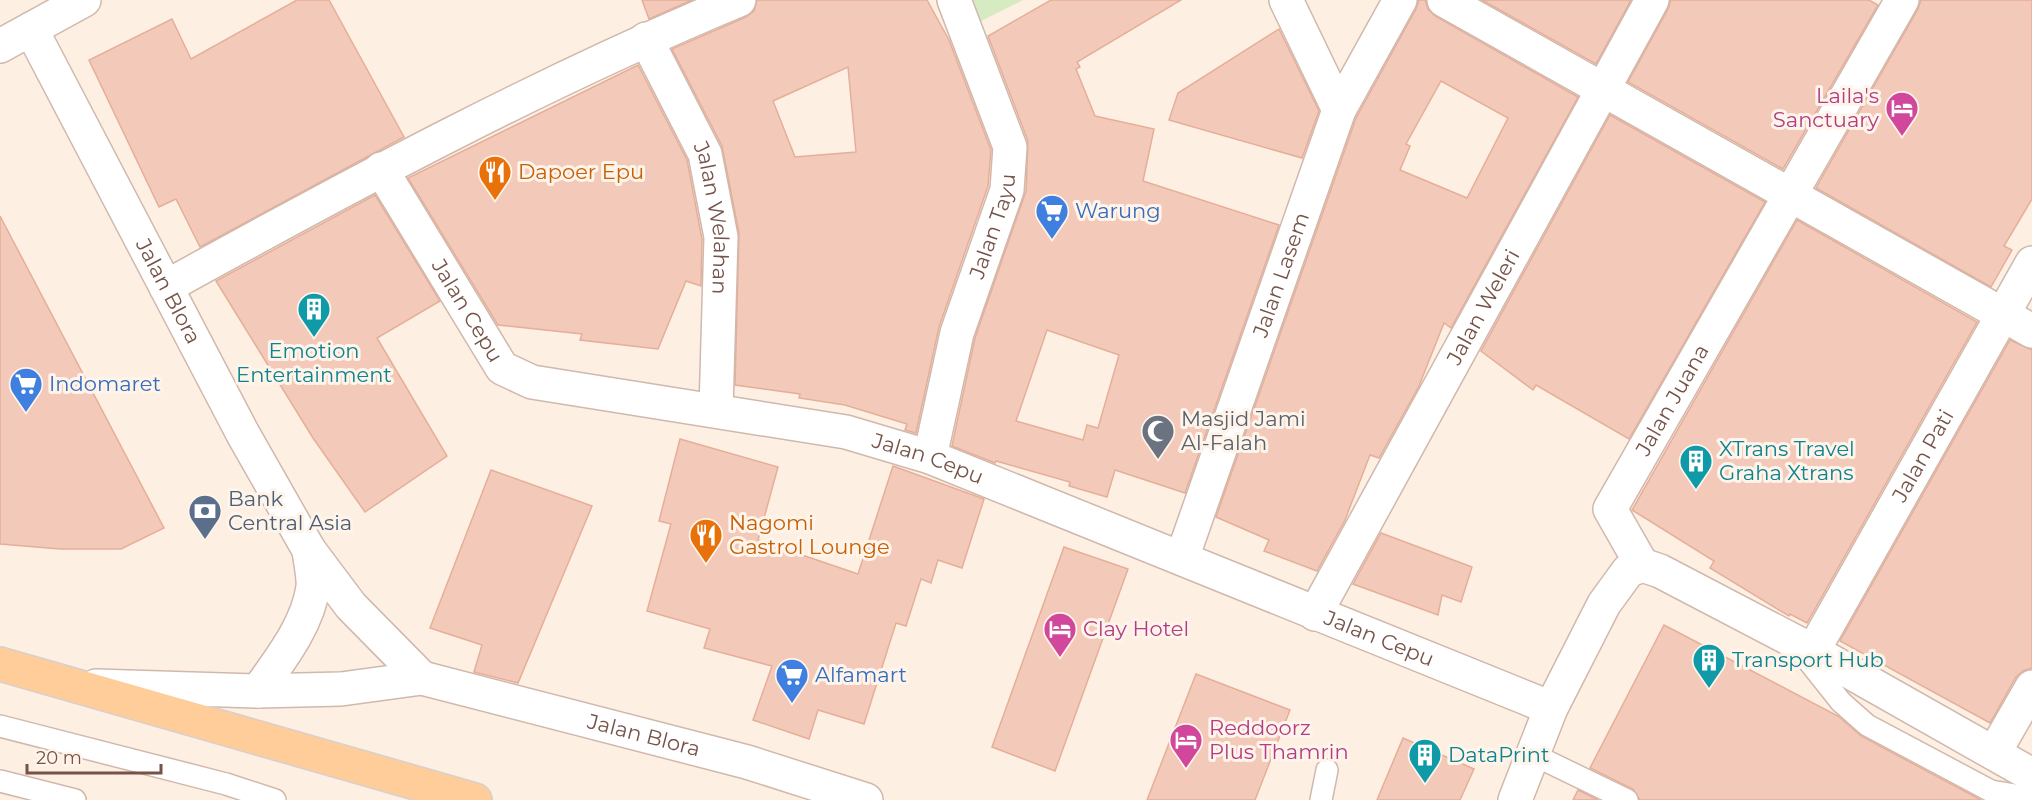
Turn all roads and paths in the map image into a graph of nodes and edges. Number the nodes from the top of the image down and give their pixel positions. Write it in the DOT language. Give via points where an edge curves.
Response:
graph roads {
  1 [pos="84,0"];
  2 [pos="740,0"];
  3 [pos="954,0"];
  4 [pos="1286,0"];
  5 [pos="1400,0"];
  6 [pos="1444,0"];
  7 [pos="1652,0"];
  8 [pos="1902,0"];
  9 [pos="32,29"];
  10 [pos="646,39"];
  11 [pos="0,46"];
  12 [pos="1603,89"];
  13 [pos="1339,110"];
  14 [pos="381,169"];
  15 [pos="1791,194"];
  16 [pos="2032,263"];
  17 [pos="166,287"];
  18 [pos="2003,314"];
  19 [pos="2032,331"];
  20 [pos="716,410"];
  21 [pos="930,457"];
  22 [pos="309,550"];
  23 [pos="1182,558"];
  24 [pos="1642,565"];
  25 [pos="1315,614"];
  26 [pos="1769,626"];
  27 [pos="1813,651"];
  28 [pos="0,664"];
  29 [pos="422,678"];
  30 [pos="82,685"];
  31 [pos="2032,687"];
  32 [pos="258,691"];
  33 [pos="1551,708"];
  34 [pos="0,726"];
  35 [pos="1994,753"];
  36 [pos="1532,754"];
  37 [pos="1327,770"];
  38 [pos="2032,775"];
  39 [pos="0,781"];
  40 [pos="2032,798"];
  41 [pos="75,800"];
  42 [pos="275,800"];
  43 [pos="474,800"];
  44 [pos="866,800"];
  45 [pos="1321,800"];
  46 [pos="1515,800"];
  47 [pos="1627,800"];
  1 -- 9 [label="street"];
  2 -- 10 [label="street"];
  3 -- 21 [label="street, Jalan Tayu" via="1010,147 1007,190 957,333"];
  4 -- 13 [label="street"];
  5 -- 13 [label="street, Jalan Lasem"];
  6 -- 12 [label="street"];
  7 -- 12 [label="street, Jalan Weleri"];
  8 -- 15 [label="street, Jalan Juana"];
  9 -- 11 [label="street"];
  9 -- 17 [label="street, Jalan Blora"];
  10 -- 14 [label="street"];
  10 -- 20 [label="street, Jalan Welahan" via="705,154 721,237"];
  12 -- 15 [label="street"];
  12 -- 25 [label="street, Jalan Weleri"];
  13 -- 23 [label="street, Jalan Lasem"];
  14 -- 17 [label="street"];
  14 -- 20 [label="street, Jalan Cepu" via="502,368 532,382"];
  15 -- 18 [label="street"];
  15 -- 24 [label="street, Jalan Juana" via="1610,509"];
  16 -- 18 [label="street, Jalan Pati"];
  17 -- 22 [label="street, Jalan Blora"];
  18 -- 19 [label="street"];
  18 -- 27 [label="street, Jalan Pati"];
  20 -- 21 [label="street, Jalan Cepu" via="846,432"];
  21 -- 23 [label="street, Jalan Cepu"];
  22 -- 29 [label="street, Jalan Blora" via="351,606"];
  22 -- 32 [label="street, Jalan Blora" via="313,587 302,621"];
  23 -- 25 [label="street, Jalan Cepu"];
  24 -- 26 [label="street"];
  24 -- 33 [label="street" via="1628,571 1604,604"];
  25 -- 33 [label="street, Jalan Cepu"];
  26 -- 27 [label="street"];
  26 -- 40 [label="lane" via="1803,654 1841,702 1867,725 1991,791"];
  27 -- 35 [label="street"];
  28 -- 30 [label="main road"];
  29 -- 32 [label="street, Jalan Blora" via="341,689"];
  29 -- 44 [label="street, Jalan Blora" via="747,762"];
  30 -- 32 [label="street, Jalan Blora"];
  30 -- 43 [label="main road"];
  31 -- 35 [label="street"];
  33 -- 36 [label="street"];
  34 -- 42 [label="lane"];
  35 -- 38 [label="street"];
  36 -- 46 [label="street"];
  36 -- 47 [label="lane"];
  37 -- 45 [label="lane"];
  39 -- 41 [label="lane"];
}
